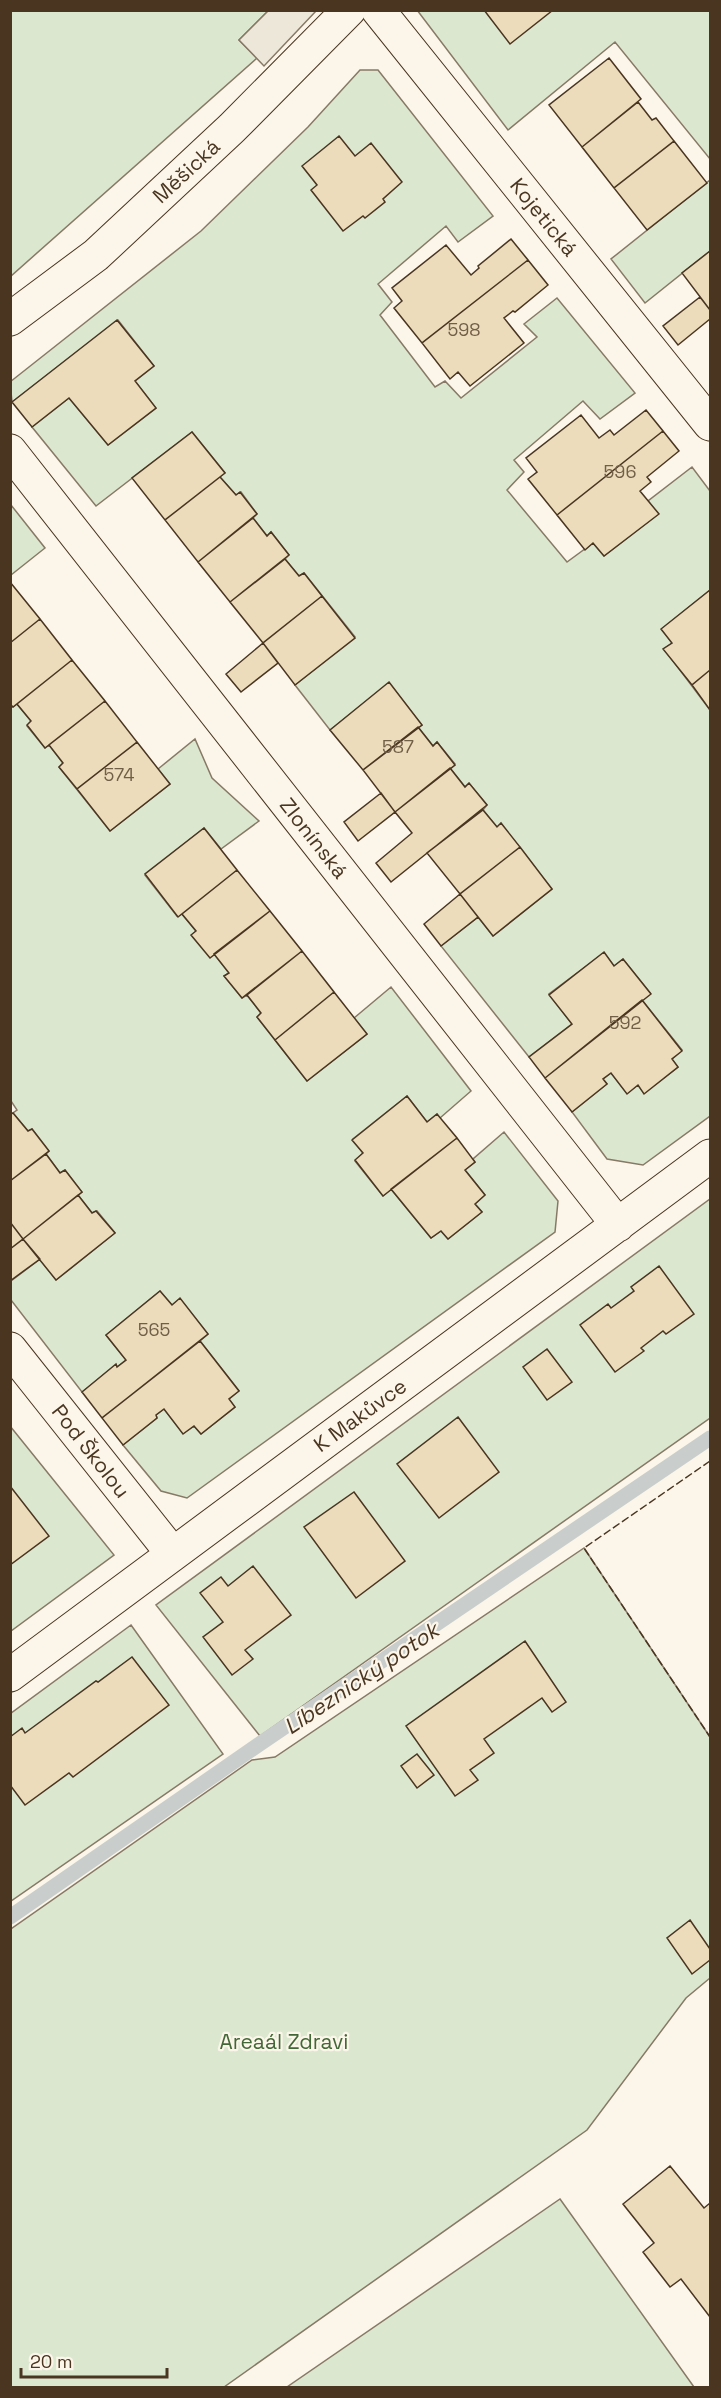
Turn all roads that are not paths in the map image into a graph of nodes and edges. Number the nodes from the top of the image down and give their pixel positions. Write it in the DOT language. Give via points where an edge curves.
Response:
graph roads {
  1 [pos="349,10"];
  2 [pos="378,10"];
  3 [pos="10,319"];
  4 [pos="711,423"];
  5 [pos="10,451"];
  6 [pos="711,1156"];
  7 [pos="618,1226"];
  8 [pos="10,1349"];
  9 [pos="172,1553"];
  10 [pos="10,1675"];
  1 -- 3 [label="street, Měšická" via="232,128 96,255"];
  2 -- 4 [label="street, Kojetická"];
  5 -- 7 [label="street, Zlonínská"];
  6 -- 7 [label="street, K Makůvce"];
  7 -- 9 [label="street, K Makůvce"];
  8 -- 9 [label="street, Pod Školou"];
  9 -- 10 [label="street, K Makůvce"];
}
